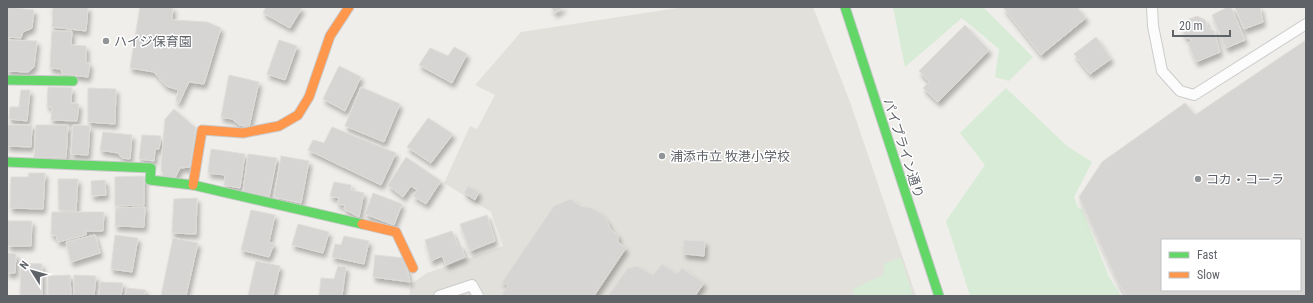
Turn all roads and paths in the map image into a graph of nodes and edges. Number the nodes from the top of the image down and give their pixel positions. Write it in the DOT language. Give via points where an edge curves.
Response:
graph roads {
  1 [pos="349,7"];
  2 [pos="845,7"];
  3 [pos="1152,7"];
  4 [pos="1306,24"];
  5 [pos="7,80"];
  6 [pos="73,82"];
  7 [pos="7,162"];
  8 [pos="193,185"];
  9 [pos="413,268"];
  10 [pos="439,296"];
  11 [pos="478,296"];
  12 [pos="939,296"];
  1 -- 8 [label="street" via="330,36 309,97 298,115 278,126 243,133 202,130"];
  2 -- 12 [label="street, パイプライン通り"];
  3 -- 4 [label="lane" via="1162,71 1180,91 1194,95"];
  5 -- 6 [label="street"];
  7 -- 8 [label="street" via="151,168 150,180"];
  8 -- 9 [label="street" via="396,232"];
  10 -- 11 [label="lane" via="472,285"];
}
